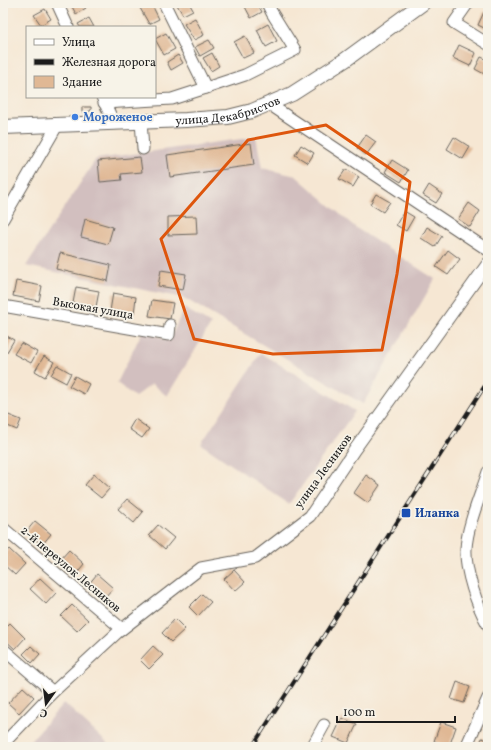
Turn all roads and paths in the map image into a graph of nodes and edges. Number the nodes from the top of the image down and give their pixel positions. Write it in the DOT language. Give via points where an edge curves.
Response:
graph roads {
  1 [pos="57,3"];
  2 [pos="164,3"];
  3 [pos="267,3"];
  4 [pos="423,3"];
  5 [pos="468,3"];
  6 [pos="68,26"];
  7 [pos="488,44"];
  8 [pos="206,88"];
  9 [pos="103,100"];
  10 [pos="269,104"];
  11 [pos="141,121"];
  12 [pos="114,123"];
  13 [pos="58,124"];
  14 [pos="3,127"];
  15 [pos="143,149"];
  16 [pos="3,219"];
  17 [pos="488,250"];
  18 [pos="488,263"];
  19 [pos="3,306"];
  20 [pos="170,325"];
  21 [pos="488,472"];
  22 [pos="3,528"];
  23 [pos="488,625"];
  24 [pos="122,629"];
  25 [pos="3,649"];
  26 [pos="53,692"];
  27 [pos="488,698"];
  28 [pos="324,725"];
  29 [pos="3,744"];
  30 [pos="312,747"];
  31 [pos="466,747"];
  1 -- 6 [label="street"];
  2 -- 8 [label="street"];
  3 -- 8 [label="street" via="295,50 245,75"];
  4 -- 10 [label="main road, улица Декабристов" via="345,60 292,94"];
  5 -- 7 [label="street" via="454,23"];
  8 -- 9 [label="street" via="172,99"];
  9 -- 12 [label="street"];
  10 -- 11 [label="main road, улица Декабристов" via="228,116"];
  10 -- 17 [label="street"];
  11 -- 12 [label="main road, улица Декабристов"];
  11 -- 15 [label="street"];
  12 -- 13 [label="main road, улица Декабристов"];
  13 -- 14 [label="main road, улица Декабристов"];
  13 -- 16 [label="street"];
  18 -- 24 [label="street, улица Лесников" via="310,516 255,558 201,568"];
  19 -- 20 [label="street, Высокая улица" via="169,335"];
  21 -- 23 [label="street" via="466,548 467,563 476,596"];
  22 -- 24 [label="street, 2-й переулок Лесников"];
  24 -- 26 [label="street, улица Лесников"];
  25 -- 26 [label="street"];
  26 -- 29 [label="street, улица Лесников"];
  27 -- 31 [label="street"];
  28 -- 30 [label="street"];
}
